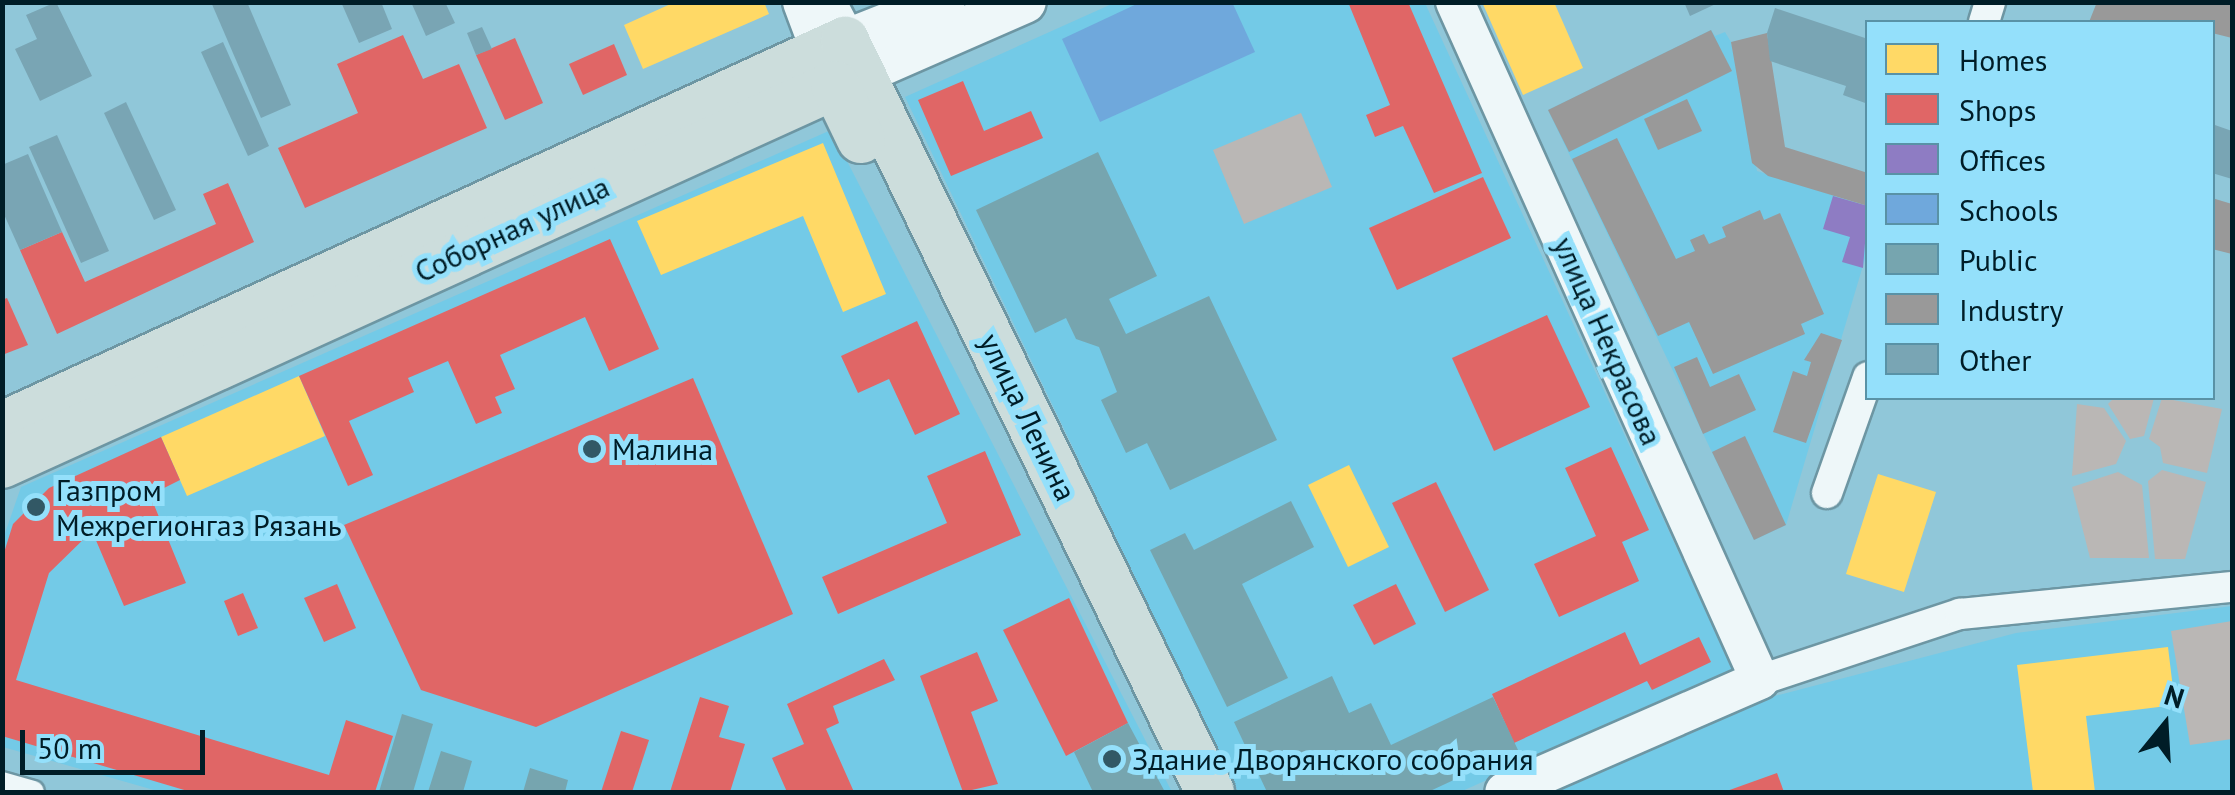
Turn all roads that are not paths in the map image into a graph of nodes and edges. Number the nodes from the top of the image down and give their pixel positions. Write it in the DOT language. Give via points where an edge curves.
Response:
graph roads {
  1 [pos="804,2"];
  2 [pos="944,2"];
  3 [pos="1026,2"];
  4 [pos="1455,2"];
  5 [pos="836,51"];
  6 [pos="1865,385"];
  7 [pos="2,426"];
  8 [pos="2,464"];
  9 [pos="1827,493"];
  10 [pos="2232,587"];
  11 [pos="1760,680"];
  12 [pos="2,783"];
  13 [pos="33,792"];
  14 [pos="1184,792"];
  15 [pos="1210,792"];
  16 [pos="1504,792"];
  1 -- 5 [label="main road"];
  2 -- 5 [label="main road, Соборная улица"];
  3 -- 5 [label="main road, Соборная улица"];
  4 -- 11 [label="street, улица Некрасова"];
  5 -- 7 [label="main road, Соборная улица"];
  5 -- 8 [label="main road, Соборная улица"];
  5 -- 14 [label="main road, улица Ленина"];
  5 -- 15 [label="main road, улица Ленина"];
  6 -- 9 [label="street"];
  10 -- 11 [label="street" via="1960,614"];
  11 -- 16 [label="street"];
  12 -- 13 [label="street"];
}
